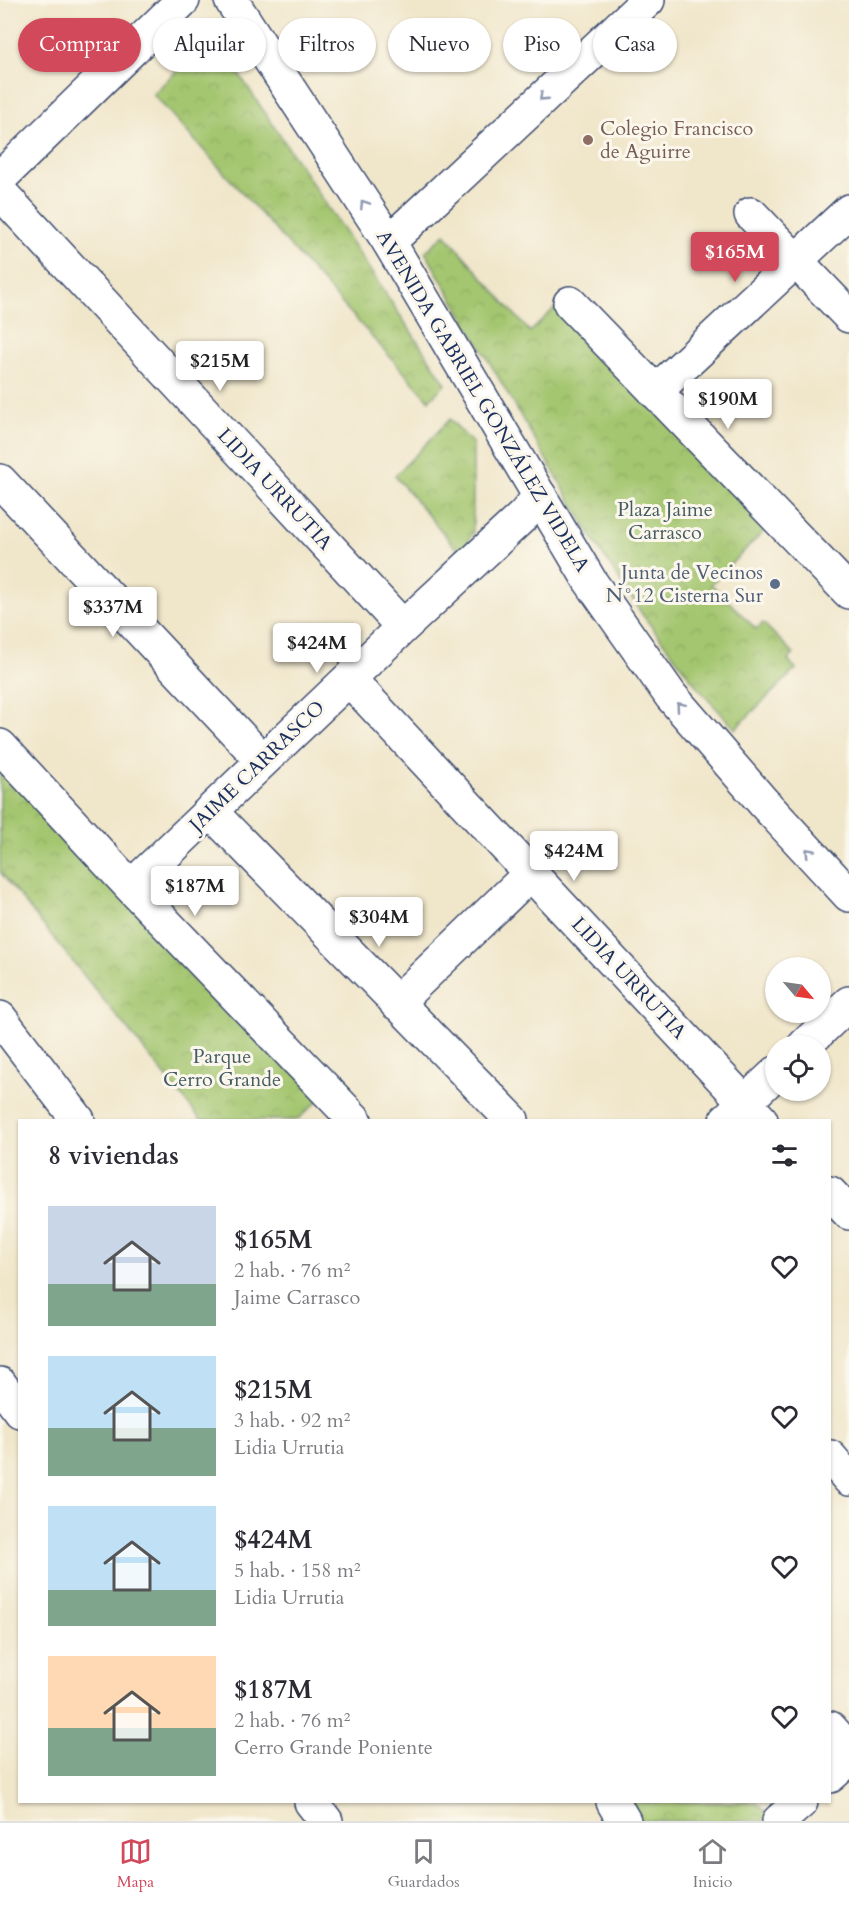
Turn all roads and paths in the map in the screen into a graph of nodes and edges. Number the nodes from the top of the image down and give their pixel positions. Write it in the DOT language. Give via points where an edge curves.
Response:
graph roads {
  1 [pos="183,0"];
  2 [pos="231,0"];
  3 [pos="648,0"];
  4 [pos="0,178"];
  5 [pos="0,192"];
  6 [pos="849,211"];
  7 [pos="752,214"];
  8 [pos="389,242"];
  9 [pos="796,261"];
  10 [pos="570,303"];
  11 [pos="849,316"];
  12 [pos="656,392"];
  13 [pos="0,481"];
  14 [pos="540,496"];
  15 [pos="849,592"];
  16 [pos="403,627"];
  17 [pos="349,679"];
  18 [pos="0,746"];
  19 [pos="263,761"];
  20 [pos="210,811"];
  21 [pos="531,873"];
  22 [pos="131,886"];
  23 [pos="849,895"];
  24 [pos="396,1003"];
  25 [pos="849,1003"];
  26 [pos="0,1018"];
  27 [pos="816,1035"];
  28 [pos="765,1087"];
  29 [pos="744,1115"];
  30 [pos="77,1119"];
  31 [pos="354,1119"];
  32 [pos="511,1119"];
  33 [pos="831,1194"];
  34 [pos="849,1213"];
  35 [pos="0,1383"];
  36 [pos="18,1408"];
  37 [pos="831,1458"];
  38 [pos="849,1479"];
  39 [pos="831,1729"];
  40 [pos="849,1749"];
  41 [pos="849,1759"];
  42 [pos="831,1775"];
  43 [pos="312,1803"];
  44 [pos="614,1803"];
  45 [pos="800,1803"];
  46 [pos="326,1821"];
  47 [pos="624,1821"];
  48 [pos="779,1821"];
  1 -- 4 [label="street"];
  8 -- 2 [label="street, AVENIDA GABRIEL GONZÁLEZ VIDELA, one-way"];
  3 -- 8 [label="street, one-way"];
  5 -- 16 [label="street, LIDIA URRUTIA"];
  6 -- 9 [label="street"];
  7 -- 9 [label="street"];
  8 -- 14 [label="street, AVENIDA GABRIEL GONZÁLEZ VIDELA"];
  9 -- 11 [label="street"];
  9 -- 12 [label="street"];
  10 -- 12 [label="street"];
  12 -- 15 [label="street"];
  13 -- 19 [label="street"];
  14 -- 16 [label="street, JAIME CARRASCO"];
  23 -- 14 [label="street, AVENIDA GABRIEL GONZÁLEZ VIDELA, one-way" via="671,696 590,581"];
  16 -- 17 [label="street, JAIME CARRASCO"];
  17 -- 19 [label="street, JAIME CARRASCO"];
  17 -- 21 [label="street, LIDIA URRUTIA"];
  18 -- 22 [label="street"];
  19 -- 20 [label="street, JAIME CARRASCO"];
  20 -- 22 [label="street, JAIME CARRASCO"];
  20 -- 24 [label="street"];
  21 -- 24 [label="street"];
  21 -- 29 [label="street, LIDIA URRUTIA"];
  22 -- 31 [label="street"];
  24 -- 32 [label="street"];
  25 -- 27 [label="street"];
  26 -- 30 [label="street"];
  28 -- 29 [label="street"];
  33 -- 34 [label="street"];
  35 -- 36 [label="street"];
  37 -- 38 [label="street"];
  39 -- 40 [label="street"];
  41 -- 42 [label="street"];
  43 -- 46 [label="street"];
  44 -- 47 [label="street"];
  45 -- 48 [label="street"];
}
